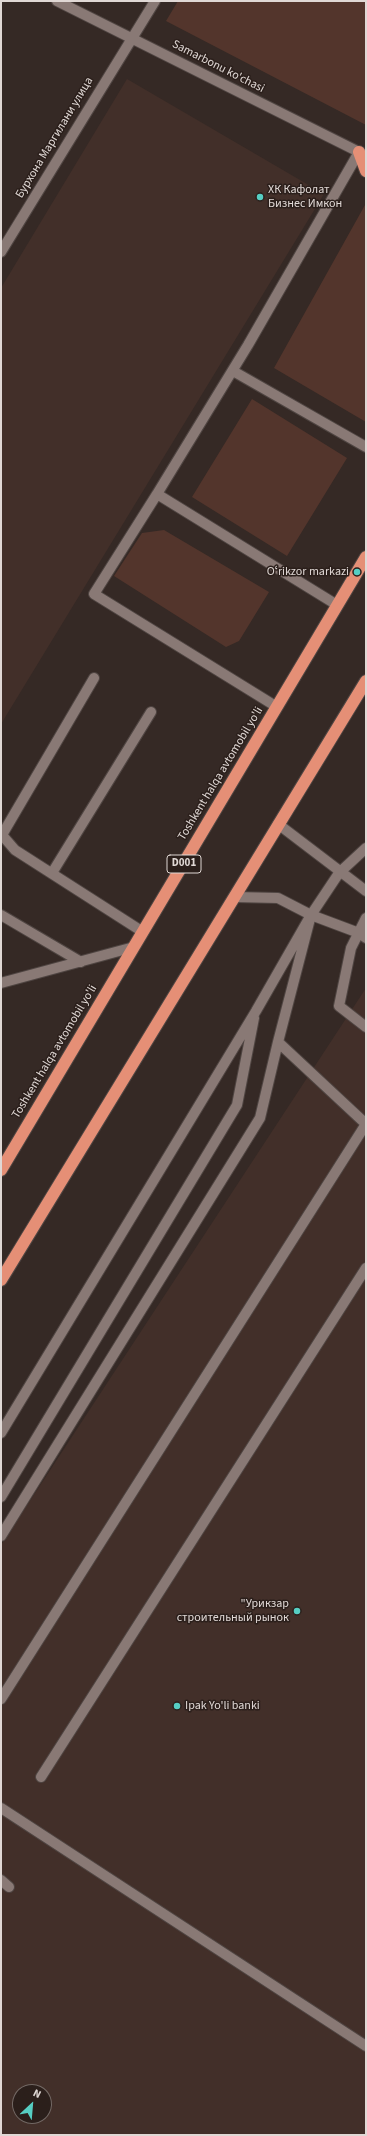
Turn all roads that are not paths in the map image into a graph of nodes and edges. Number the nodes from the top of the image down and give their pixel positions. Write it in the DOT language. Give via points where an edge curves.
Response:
graph roads {
  1 [pos="57,1"];
  2 [pos="155,1"];
  3 [pos="132,38"];
  4 [pos="363,154"];
  5 [pos="366,170"];
  6 [pos="1,252"];
  7 [pos="233,371"];
  8 [pos="366,447"];
  9 [pos="157,494"];
  10 [pos="366,557"];
  11 [pos="338,605"];
  12 [pos="94,678"];
  13 [pos="366,681"];
  14 [pos="277,707"];
  15 [pos="151,712"];
  16 [pos="278,824"];
  17 [pos="366,848"];
  18 [pos="339,872"];
  19 [pos="52,873"];
  20 [pos="366,891"];
  21 [pos="234,897"];
  22 [pos="1,915"];
  23 [pos="312,916"];
  24 [pos="366,918"];
  25 [pos="143,932"];
  26 [pos="362,935"];
  27 [pos="134,947"];
  28 [pos="81,962"];
  29 [pos="1,984"];
  30 [pos="256,1011"];
  31 [pos="366,1027"];
  32 [pos="278,1042"];
  33 [pos="1,1170"];
  34 [pos="366,1268"];
  35 [pos="1,1280"];
  36 [pos="1,1432"];
  37 [pos="1,1497"];
  38 [pos="1,1536"];
  39 [pos="1,1699"];
  40 [pos="41,1777"];
  41 [pos="1,1808"];
  42 [pos="366,2046"];
  1 -- 3 [label="street, Samarbonu ko'chasi"];
  2 -- 3 [label="street, Бурхона Маргилани улица"];
  3 -- 4 [label="street, Samarbonu ko'chasi"];
  3 -- 6 [label="street, Бурхона Маргилани улица"];
  4 -- 5 [label="highway"];
  4 -- 7 [label="street"];
  7 -- 8 [label="street"];
  7 -- 9 [label="street"];
  9 -- 11 [label="street"];
  9 -- 14 [label="street" via="94,594"];
  10 -- 11 [label="highway, Toshkent halqa avtomobil yo'li / D001"];
  11 -- 14 [label="highway, Toshkent halqa avtomobil yo'li / D001"];
  12 -- 19 [label="street" via="2,835 15,850"];
  13 -- 16 [label="highway"];
  14 -- 25 [label="highway, Toshkent halqa avtomobil yo'li / D001"];
  15 -- 19 [label="street"];
  16 -- 18 [label="street"];
  16 -- 21 [label="highway"];
  17 -- 18 [label="street"];
  18 -- 20 [label="street"];
  18 -- 23 [label="street"];
  19 -- 25 [label="street"];
  21 -- 23 [label="street" via="278,898"];
  21 -- 35 [label="highway"];
  22 -- 28 [label="street"];
  23 -- 26 [label="street"];
  23 -- 30 [label="street"];
  23 -- 32 [label="street"];
  24 -- 26 [label="street"];
  25 -- 27 [label="highway, Toshkent halqa avtomobil yo'li / D001"];
  26 -- 31 [label="street" via="351,948 339,1006"];
  27 -- 28 [label="street"];
  27 -- 33 [label="highway, Toshkent halqa avtomobil yo'li / D001"];
  28 -- 29 [label="street"];
  30 -- 36 [label="street"];
  30 -- 37 [label="street" via="237,1105"];
  32 -- 38 [label="street" via="260,1118"];
  32 -- 39 [label="street" via="366,1124"];
  34 -- 40 [label="street"];
  41 -- 42 [label="street"];
}
